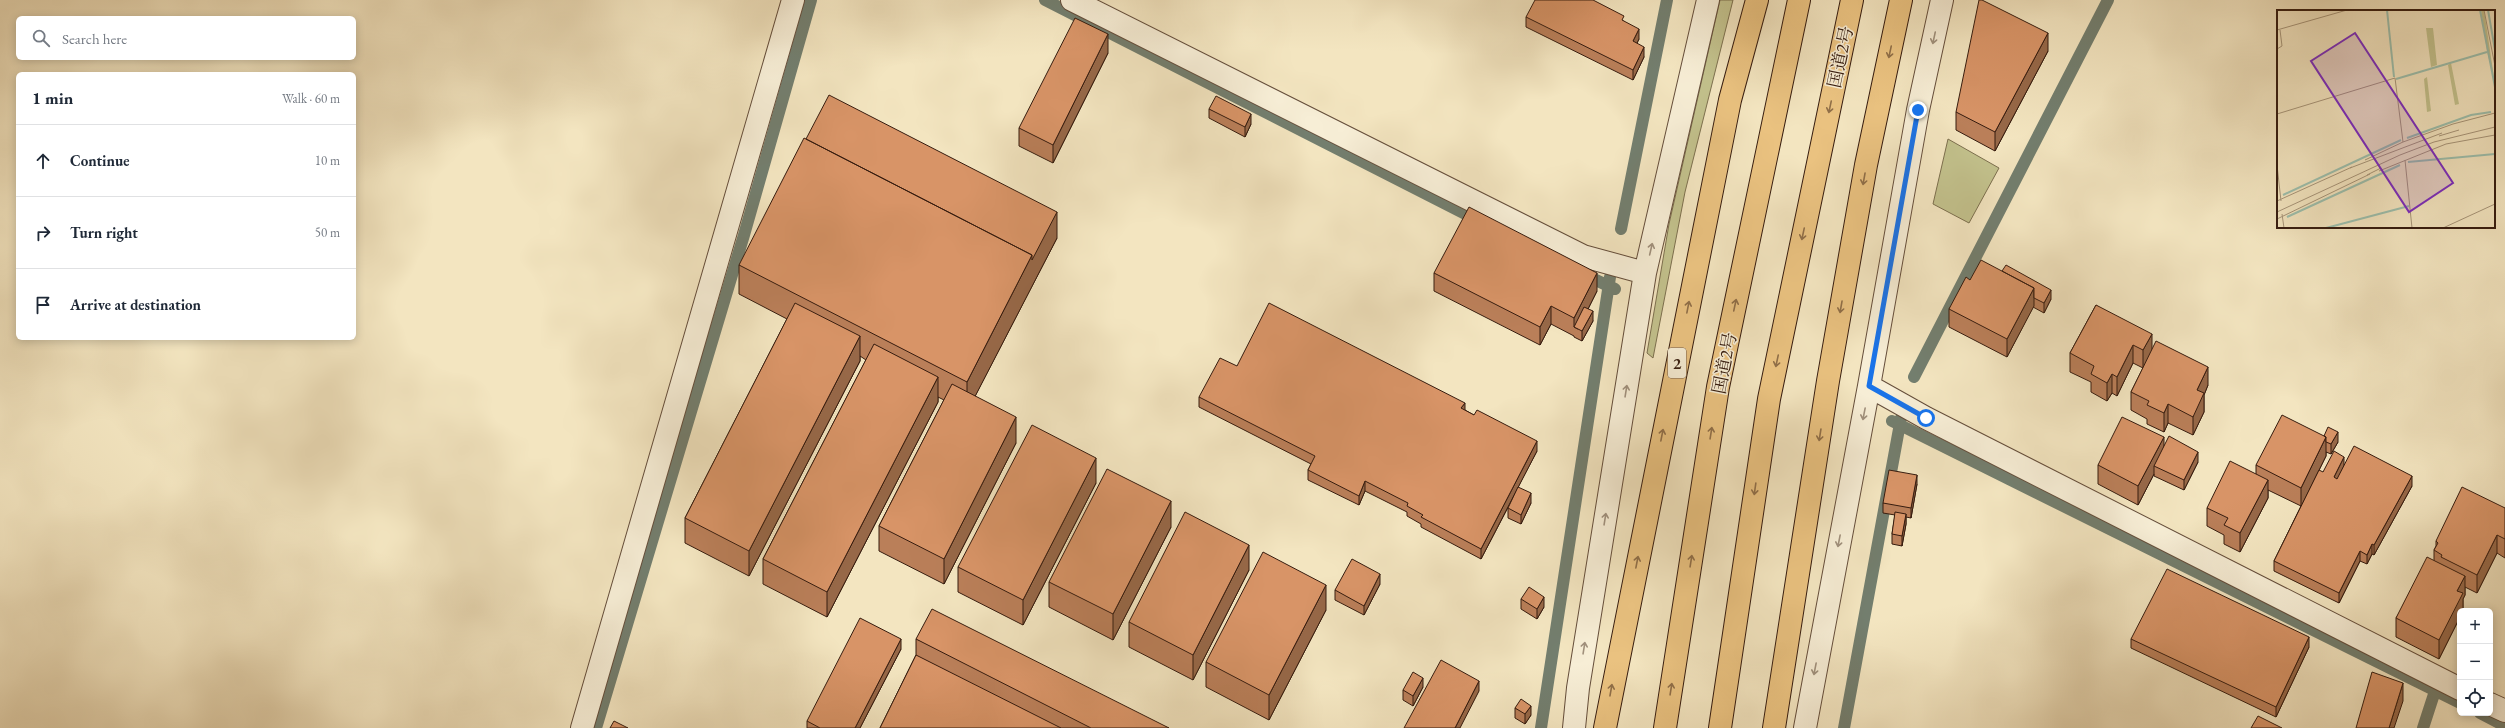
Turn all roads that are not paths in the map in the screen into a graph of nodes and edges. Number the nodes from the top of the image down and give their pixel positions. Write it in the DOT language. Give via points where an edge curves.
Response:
graph roads {
  1 [pos="793,0"];
  2 [pos="1072,0"];
  3 [pos="1708,0"];
  4 [pos="1756,0"];
  5 [pos="1799,0"];
  6 [pos="1852,0"];
  7 [pos="1901,0"];
  8 [pos="1942,0"];
  9 [pos="1645,273"];
  10 [pos="1869,386"];
  11 [pos="2457,686"];
  12 [pos="2493,705"];
  13 [pos="2505,711"];
  14 [pos="582,728"];
  15 [pos="1574,728"];
  16 [pos="1605,728"];
  17 [pos="1665,728"];
  18 [pos="1720,728"];
  19 [pos="1774,728"];
  20 [pos="1805,728"];
  1 -- 14 [label="street"];
  2 -- 9 [label="street" via="1583,256"];
  9 -- 3 [label="street, one-way"];
  16 -- 4 [label="highway, 2, one-way" via="1730,100"];
  17 -- 5 [label="highway, 国道2号, one-way" via="1718,387"];
  6 -- 18 [label="highway, 国道2号, one-way" via="1769,399"];
  7 -- 19 [label="highway, one-way" via="1866,165"];
  8 -- 10 [label="street, one-way" via="1918,110"];
  15 -- 9 [label="street, one-way" via="1578,688"];
  10 -- 11 [label="street" via="1926,418"];
  10 -- 20 [label="street, one-way"];
  12 -- 13 [label="street"];
}
